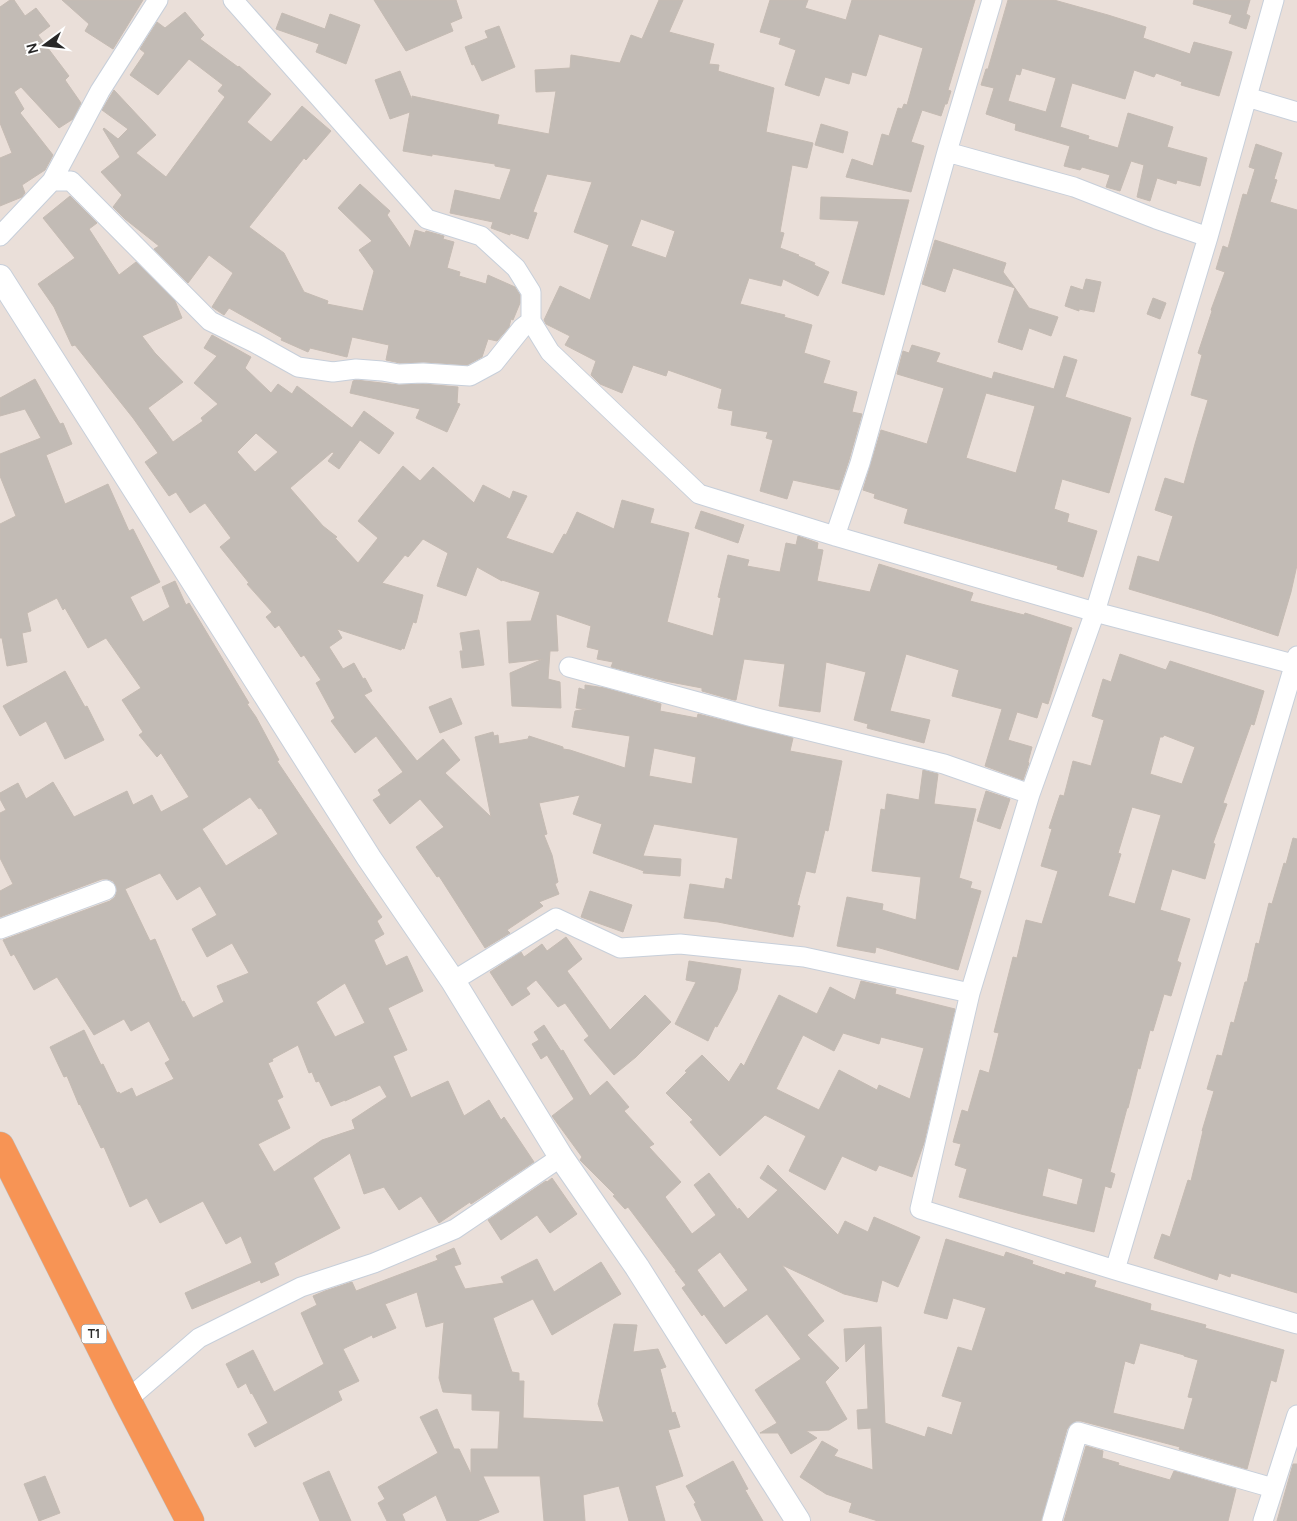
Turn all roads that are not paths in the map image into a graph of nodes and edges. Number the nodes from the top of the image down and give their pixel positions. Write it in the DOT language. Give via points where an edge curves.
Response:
graph roads {
  1 [pos="158,0"];
  2 [pos="233,0"];
  3 [pos="992,0"];
  4 [pos="1274,0"];
  5 [pos="1247,97"];
  6 [pos="1297,112"];
  7 [pos="947,152"];
  8 [pos="52,181"];
  9 [pos="0,236"];
  10 [pos="1208,237"];
  11 [pos="0,277"];
  12 [pos="531,320"];
  13 [pos="835,536"];
  14 [pos="1095,612"];
  15 [pos="1079,640"];
  16 [pos="1296,662"];
  17 [pos="569,667"];
  18 [pos="1030,794"];
  19 [pos="106,890"];
  20 [pos="0,929"];
  21 [pos="454,981"];
  22 [pos="970,993"];
  23 [pos="959,1091"];
  24 [pos="0,1146"];
  25 [pos="561,1157"];
  26 [pos="1116,1270"];
  27 [pos="1297,1324"];
  28 [pos="127,1400"];
  29 [pos="1297,1415"];
  30 [pos="1274,1488"];
  31 [pos="190,1521"];
  32 [pos="798,1521"];
  33 [pos="1052,1521"];
  34 [pos="1263,1521"];
  1 -- 8 [label="street" via="100,91"];
  2 -- 12 [label="street" via="427,219 481,236 516,268 531,292"];
  3 -- 7 [label="street"];
  4 -- 5 [label="street"];
  5 -- 6 [label="street"];
  5 -- 10 [label="street"];
  7 -- 10 [label="street" via="1074,188"];
  7 -- 13 [label="street" via="860,463"];
  8 -- 9 [label="street"];
  8 -- 12 [label="street" via="71,180 210,321 298,367 333,372 356,369 470,376 494,363"];
  10 -- 14 [label="street"];
  11 -- 21 [label="street" via="369,858"];
  12 -- 13 [label="street" via="550,352 699,494"];
  13 -- 14 [label="street"];
  14 -- 16 [label="street"];
  14 -- 18 [label="street"];
  15 -- 18 [label="street"];
  16 -- 26 [label="street"];
  17 -- 18 [label="street" via="752,717 944,764"];
  18 -- 22 [label="street"];
  19 -- 20 [label="street"];
  21 -- 22 [label="street" via="556,918 620,948 680,944 804,957"];
  21 -- 25 [label="street"];
  22 -- 23 [label="street"];
  22 -- 26 [label="street" via="920,1208"];
  24 -- 28 [label="highway, T1"];
  25 -- 28 [label="street" via="455,1229 374,1263 301,1287 199,1338"];
  25 -- 32 [label="street" via="638,1267"];
  26 -- 27 [label="street"];
  28 -- 31 [label="highway, T1"];
  29 -- 30 [label="street"];
  30 -- 33 [label="street" via="1078,1432"];
  30 -- 34 [label="street"];
}
